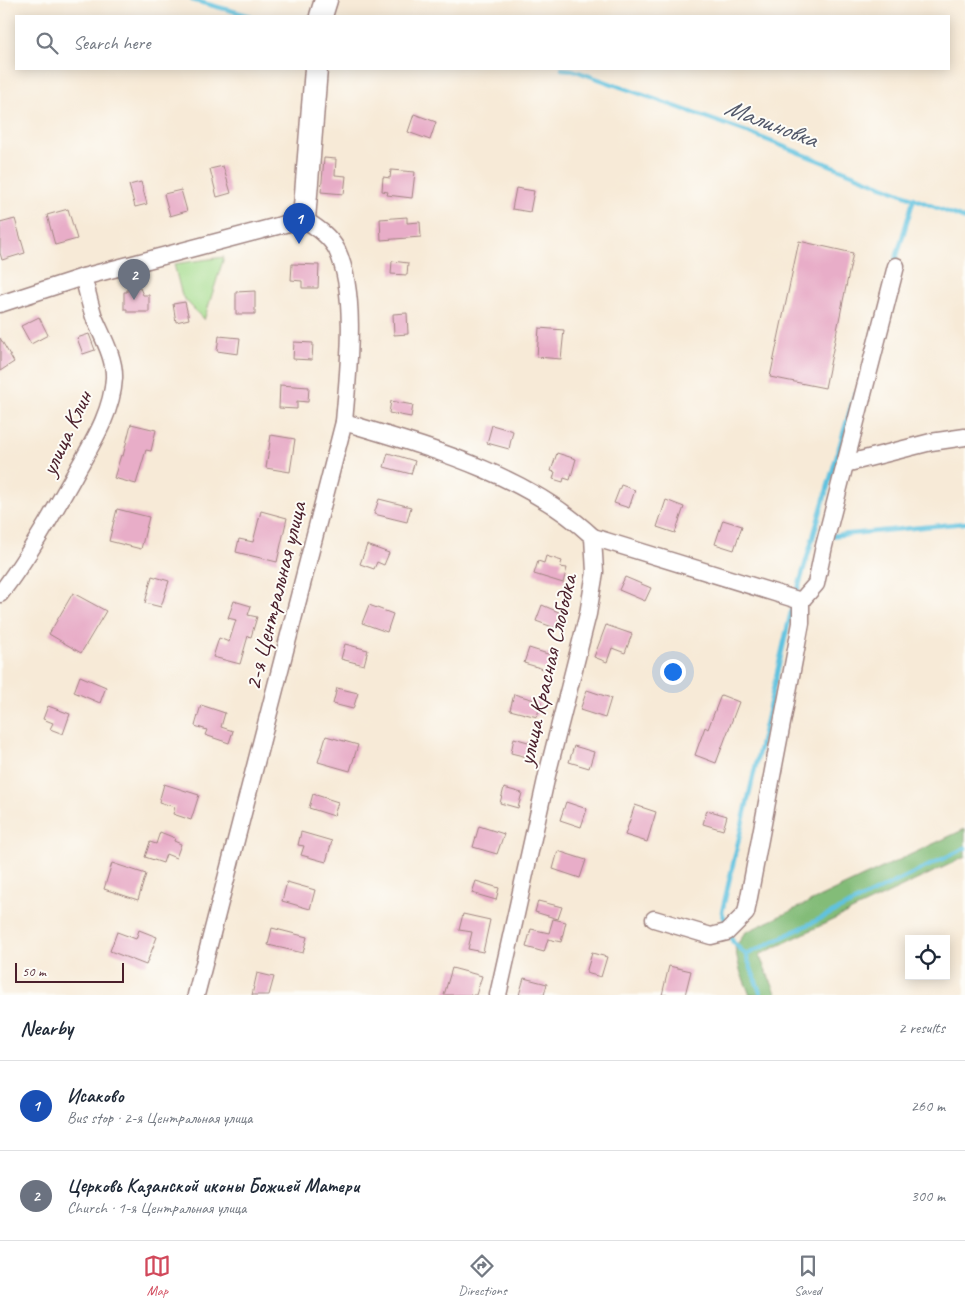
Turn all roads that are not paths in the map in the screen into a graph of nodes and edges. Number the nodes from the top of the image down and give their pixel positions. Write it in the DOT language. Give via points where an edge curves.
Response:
graph roads {
  1 [pos="326,0"];
  2 [pos="322,15"];
  3 [pos="316,70"];
  4 [pos="304,218"];
  5 [pos="896,266"];
  6 [pos="84,277"];
  7 [pos="0,304"];
  8 [pos="344,422"];
  9 [pos="965,437"];
  10 [pos="845,464"];
  11 [pos="593,537"];
  12 [pos="0,594"];
  13 [pos="801,601"];
  14 [pos="654,919"];
  15 [pos="196,995"];
  16 [pos="498,995"];
  1 -- 2 [label="street"];
  3 -- 4 [label="street"];
  4 -- 6 [label="street"];
  4 -- 8 [label="street, 2-я Центральная улица" via="325,234 336,249 344,272 350,348"];
  5 -- 10 [label="street"];
  6 -- 7 [label="street"];
  6 -- 12 [label="street, улица Клин" via="110,357 114,377 111,399 101,427 58,505 27,558"];
  8 -- 11 [label="street" via="432,449 501,478 548,502"];
  8 -- 15 [label="street, 2-я Центральная улица"];
  9 -- 10 [label="street" via="931,442"];
  10 -- 13 [label="street" via="816,584"];
  11 -- 13 [label="street"];
  11 -- 16 [label="street, улица Красная Слободка" via="595,572 588,614 547,775"];
  13 -- 14 [label="street" via="801,623 746,913 728,932 711,936"];
}
